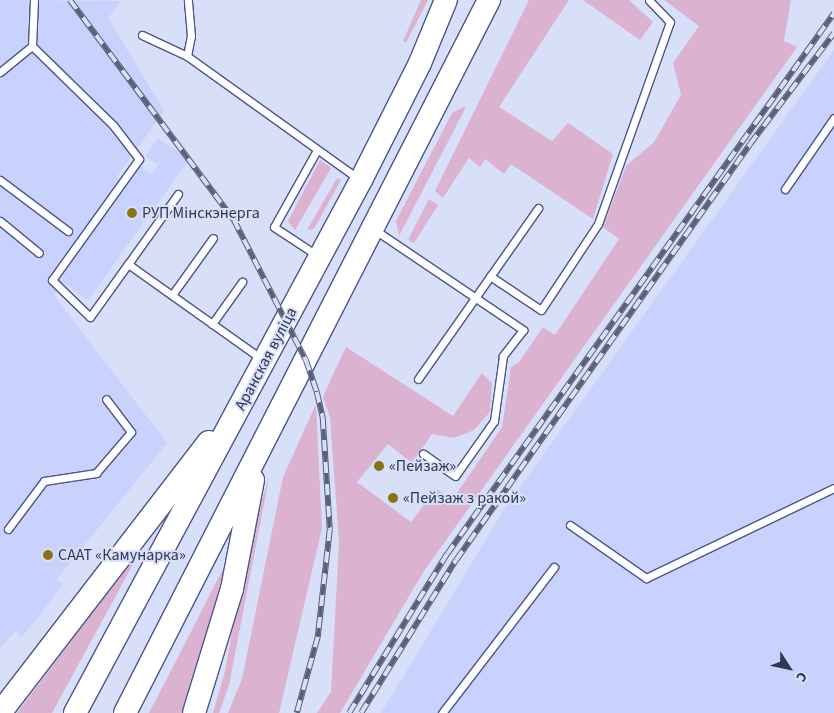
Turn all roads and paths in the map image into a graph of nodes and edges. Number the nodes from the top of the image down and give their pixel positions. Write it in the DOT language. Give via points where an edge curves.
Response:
graph roads {
  1 [pos="34,0"];
  2 [pos="188,0"];
  3 [pos="446,0"];
  4 [pos="489,0"];
  5 [pos="650,0"];
  6 [pos="142,35"];
  7 [pos="32,46"];
  8 [pos="187,56"];
  9 [pos="0,72"];
  10 [pos="834,118"];
  11 [pos="317,150"];
  12 [pos="0,180"];
  13 [pos="361,180"];
  14 [pos="785,188"];
  15 [pos="178,194"];
  16 [pos="538,208"];
  17 [pos="0,220"];
  18 [pos="373,229"];
  19 [pos="68,231"];
  20 [pos="213,238"];
  21 [pos="39,253"];
  22 [pos="320,258"];
  23 [pos="128,264"];
  24 [pos="490,276"];
  25 [pos="242,282"];
  26 [pos="172,295"];
  27 [pos="475,296"];
  28 [pos="212,324"];
  29 [pos="265,361"];
  30 [pos="418,379"];
  31 [pos="251,387"];
  32 [pos="106,399"];
  33 [pos="260,448"];
  34 [pos="423,454"];
  35 [pos="834,488"];
  36 [pos="570,525"];
  37 [pos="8,529"];
  38 [pos="554,567"];
  39 [pos="0,713"];
  40 [pos="76,713"];
  41 [pos="125,713"];
  42 [pos="194,713"];
  43 [pos="442,713"];
  1 -- 7 [label="lane"];
  2 -- 8 [label="lane" via="191,36"];
  3 -- 13 [label="main road, Аранская вуліца" via="420,63"];
  4 -- 18 [label="main road"];
  5 -- 24 [label="lane" via="670,22 598,224 541,310"];
  6 -- 8 [label="lane"];
  7 -- 9 [label="lane"];
  7 -- 23 [label="lane" via="113,124 139,158 52,280 90,317"];
  8 -- 11 [label="lane"];
  10 -- 14 [label="lane"];
  11 -- 13 [label="lane"];
  11 -- 22 [label="lane" via="274,227"];
  12 -- 19 [label="lane"];
  13 -- 22 [label="main road, Аранская вуліца"];
  15 -- 23 [label="lane"];
  16 -- 24 [label="lane"];
  17 -- 21 [label="lane"];
  18 -- 27 [label="lane"];
  18 -- 33 [label="main road"];
  20 -- 26 [label="lane"];
  22 -- 29 [label="main road, Аранская вуліца"];
  23 -- 26 [label="lane"];
  24 -- 27 [label="lane"];
  25 -- 28 [label="lane"];
  26 -- 28 [label="lane"];
  27 -- 30 [label="lane"];
  27 -- 34 [label="lane" via="523,330 503,356 494,421 455,476"];
  28 -- 29 [label="lane"];
  29 -- 31 [label="main road, Аранская вуліца"];
  31 -- 39 [label="main road"];
  31 -- 40 [label="main road, Аранская вуліца"];
  32 -- 37 [label="lane" via="131,432 96,473 44,481"];
  33 -- 41 [label="main road"];
  33 -- 42 [label="main road" via="232,589"];
  35 -- 36 [label="lane" via="646,578"];
  38 -- 43 [label="lane"];
}
